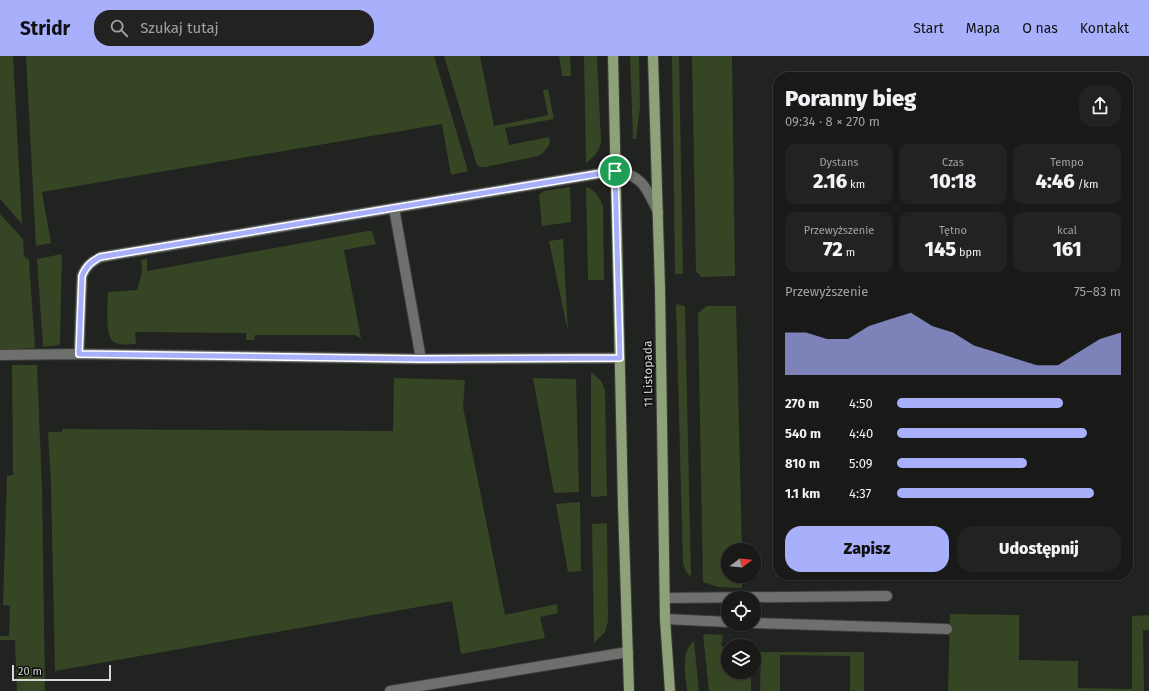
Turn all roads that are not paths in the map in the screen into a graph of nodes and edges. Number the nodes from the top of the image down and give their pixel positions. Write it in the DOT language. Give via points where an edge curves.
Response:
graph roads {
  1 [pos="613,56"];
  2 [pos="653,56"];
  3 [pos="615,171"];
  4 [pos="394,208"];
  5 [pos="658,212"];
  6 [pos="79,354"];
  7 [pos="0,355"];
  8 [pos="620,358"];
  9 [pos="421,359"];
  10 [pos="887,596"];
  11 [pos="665,598"];
  12 [pos="666,619"];
  13 [pos="721,622"];
  14 [pos="761,623"];
  15 [pos="947,629"];
  16 [pos="628,652"];
  17 [pos="390,691"];
  18 [pos="629,691"];
  19 [pos="670,691"];
  1 -- 3 [label="main road"];
  2 -- 5 [label="main road, 11 Listopada"];
  3 -- 4 [label="lane"];
  3 -- 5 [label="lane" via="629,173 639,180"];
  3 -- 8 [label="main road"];
  4 -- 6 [label="lane" via="93,260 82,276"];
  4 -- 9 [label="lane"];
  5 -- 11 [label="main road, 11 Listopada"];
  6 -- 7 [label="lane"];
  6 -- 9 [label="lane"];
  8 -- 9 [label="lane"];
  8 -- 16 [label="main road"];
  10 -- 11 [label="lane"];
  11 -- 12 [label="main road, 11 Listopada"];
  12 -- 13 [label="lane"];
  12 -- 19 [label="main road, 11 Listopada"];
  14 -- 15 [label="lane"];
  16 -- 17 [label="lane"];
  16 -- 18 [label="main road"];
}
